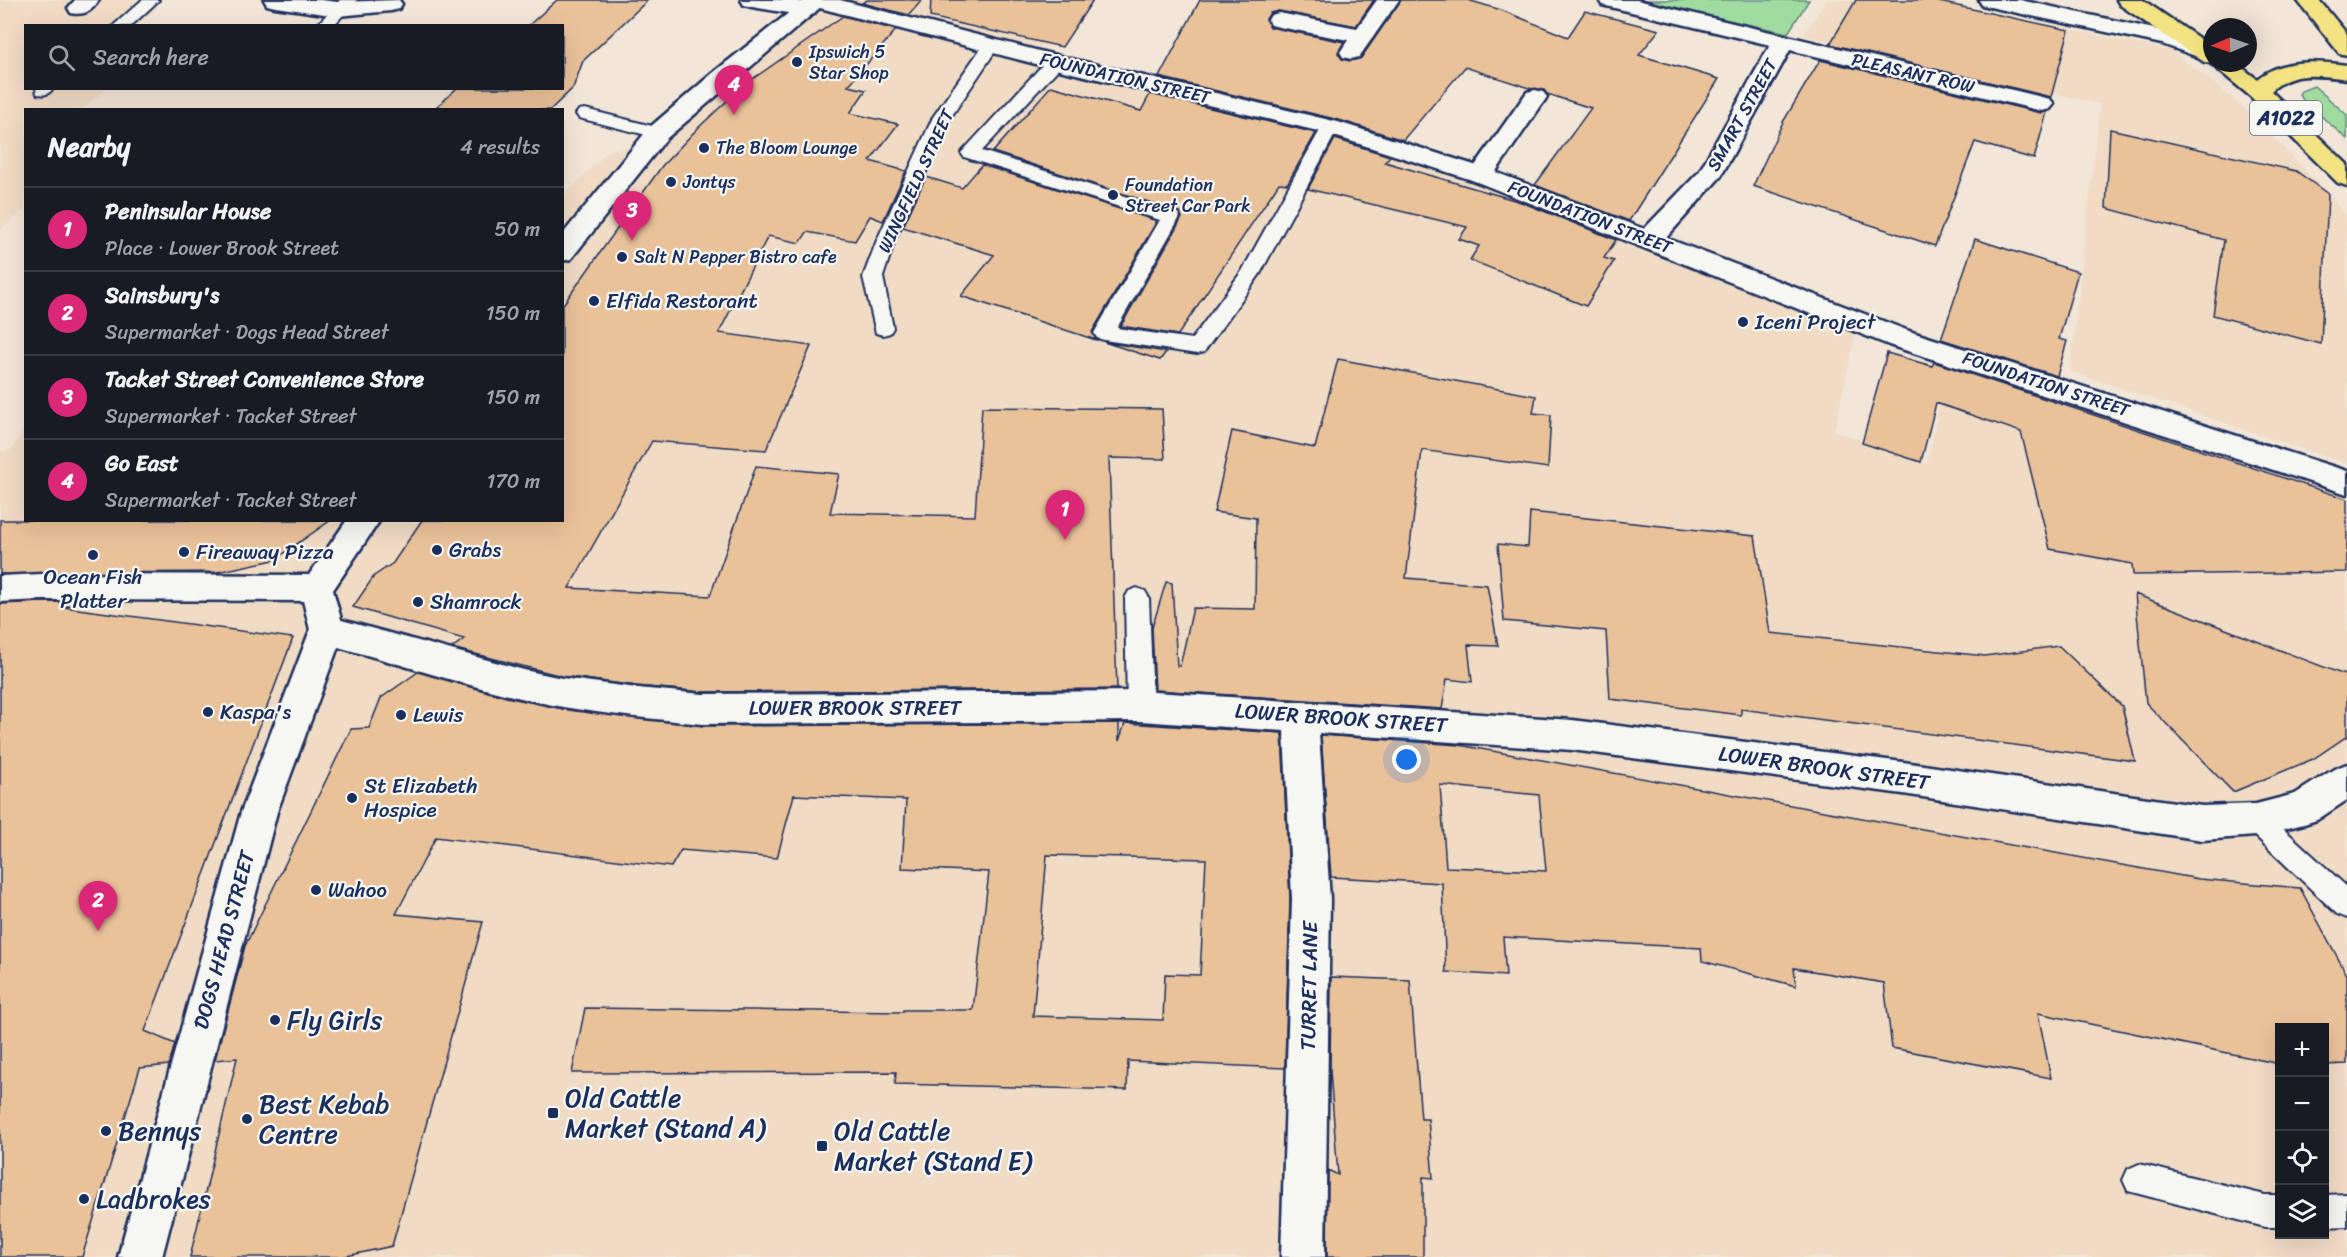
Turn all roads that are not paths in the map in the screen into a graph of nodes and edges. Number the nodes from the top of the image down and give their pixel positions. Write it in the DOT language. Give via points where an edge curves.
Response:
graph roads {
  1 [pos="151,0"];
  2 [pos="275,0"];
  3 [pos="752,0"];
  4 [pos="1388,0"];
  5 [pos="1610,0"];
  6 [pos="1989,0"];
  7 [pos="2308,0"];
  8 [pos="2117,1"];
  9 [pos="814,3"];
  10 [pos="391,4"];
  11 [pos="337,12"];
  12 [pos="2064,15"];
  13 [pos="1279,20"];
  14 [pos="123,24"];
  15 [pos="1364,36"];
  16 [pos="1783,42"];
  17 [pos="992,44"];
  18 [pos="2347,48"];
  19 [pos="2203,52"];
  20 [pos="2203,53"];
  21 [pos="1349,54"];
  22 [pos="1054,62"];
  23 [pos="2233,72"];
  24 [pos="2347,72"];
  25 [pos="2258,91"];
  26 [pos="1535,97"];
  27 [pos="2042,104"];
  28 [pos="585,114"];
  29 [pos="1330,127"];
  30 [pos="658,133"];
  31 [pos="1481,175"];
  32 [pos="2347,178"];
  33 [pos="1650,239"];
  34 [pos="564,250"];
  35 [pos="883,328"];
  36 [pos="2347,483"];
  37 [pos="364,522"];
  38 [pos="316,588"];
  39 [pos="0,589"];
  40 [pos="1137,598"];
  41 [pos="327,630"];
  42 [pos="1140,706"];
  43 [pos="1301,715"];
  44 [pos="2347,780"];
  45 [pos="2256,820"];
  46 [pos="2347,905"];
  47 [pos="2139,1180"];
  48 [pos="2329,1210"];
  49 [pos="2347,1210"];
  50 [pos="2275,1211"];
  51 [pos="140,1257"];
  52 [pos="1303,1257"];
  1 -- 14 [label="lane"];
  2 -- 11 [label="street"];
  3 -- 9 [label="street, FOUNDATION STREET"];
  4 -- 15 [label="street"];
  5 -- 16 [label="street, PLEASANT ROW"];
  6 -- 12 [label="street"];
  7 -- 18 [label="main road"];
  8 -- 12 [label="street" via="2094,14"];
  8 -- 19 [label="main road, A1022"];
  9 -- 17 [label="street, FOUNDATION STREET"];
  9 -- 30 [label="street"];
  10 -- 11 [label="street"];
  12 -- 20 [label="street" via="2168,39"];
  13 -- 15 [label="street"];
  15 -- 21 [label="street"];
  16 -- 27 [label="street, PLEASANT ROW"];
  16 -- 33 [label="street, SMART STREET" via="1709,176"];
  17 -- 22 [label="street, FOUNDATION STREET"];
  17 -- 35 [label="lane, WINGFIELD STREET" via="942,117 886,240 873,277"];
  22 -- 29 [label="street, FOUNDATION STREET"];
  22 -- 29 [label="lane" via="970,153 1171,217 1104,333 1197,347 1250,274"];
  23 -- 25 [label="main road, A1022"];
  24 -- 25 [label="main road, A1022" via="2305,68 2268,79"];
  25 -- 32 [label="main road, A1022"];
  26 -- 31 [label="street"];
  28 -- 30 [label="lane"];
  29 -- 31 [label="street, FOUNDATION STREET"];
  30 -- 34 [label="street"];
  31 -- 33 [label="street, FOUNDATION STREET"];
  33 -- 36 [label="street, FOUNDATION STREET" via="1899,338"];
  37 -- 38 [label="street"];
  38 -- 39 [label="street"];
  38 -- 41 [label="street"];
  40 -- 42 [label="lane"];
  41 -- 42 [label="street, LOWER BROOK STREET" via="525,684 648,704 703,709"];
  41 -- 51 [label="street, DOGS HEAD STREET" via="259,812"];
  42 -- 43 [label="street, LOWER BROOK STREET"];
  43 -- 45 [label="street, LOWER BROOK STREET" via="1572,735 1903,778 2202,823"];
  43 -- 52 [label="street, TURRET LANE" via="1311,899"];
  44 -- 45 [label="street, LOWER BROOK STREET" via="2304,808"];
  45 -- 46 [label="lane"];
  47 -- 50 [label="lane"];
  48 -- 49 [label="lane"];
}
